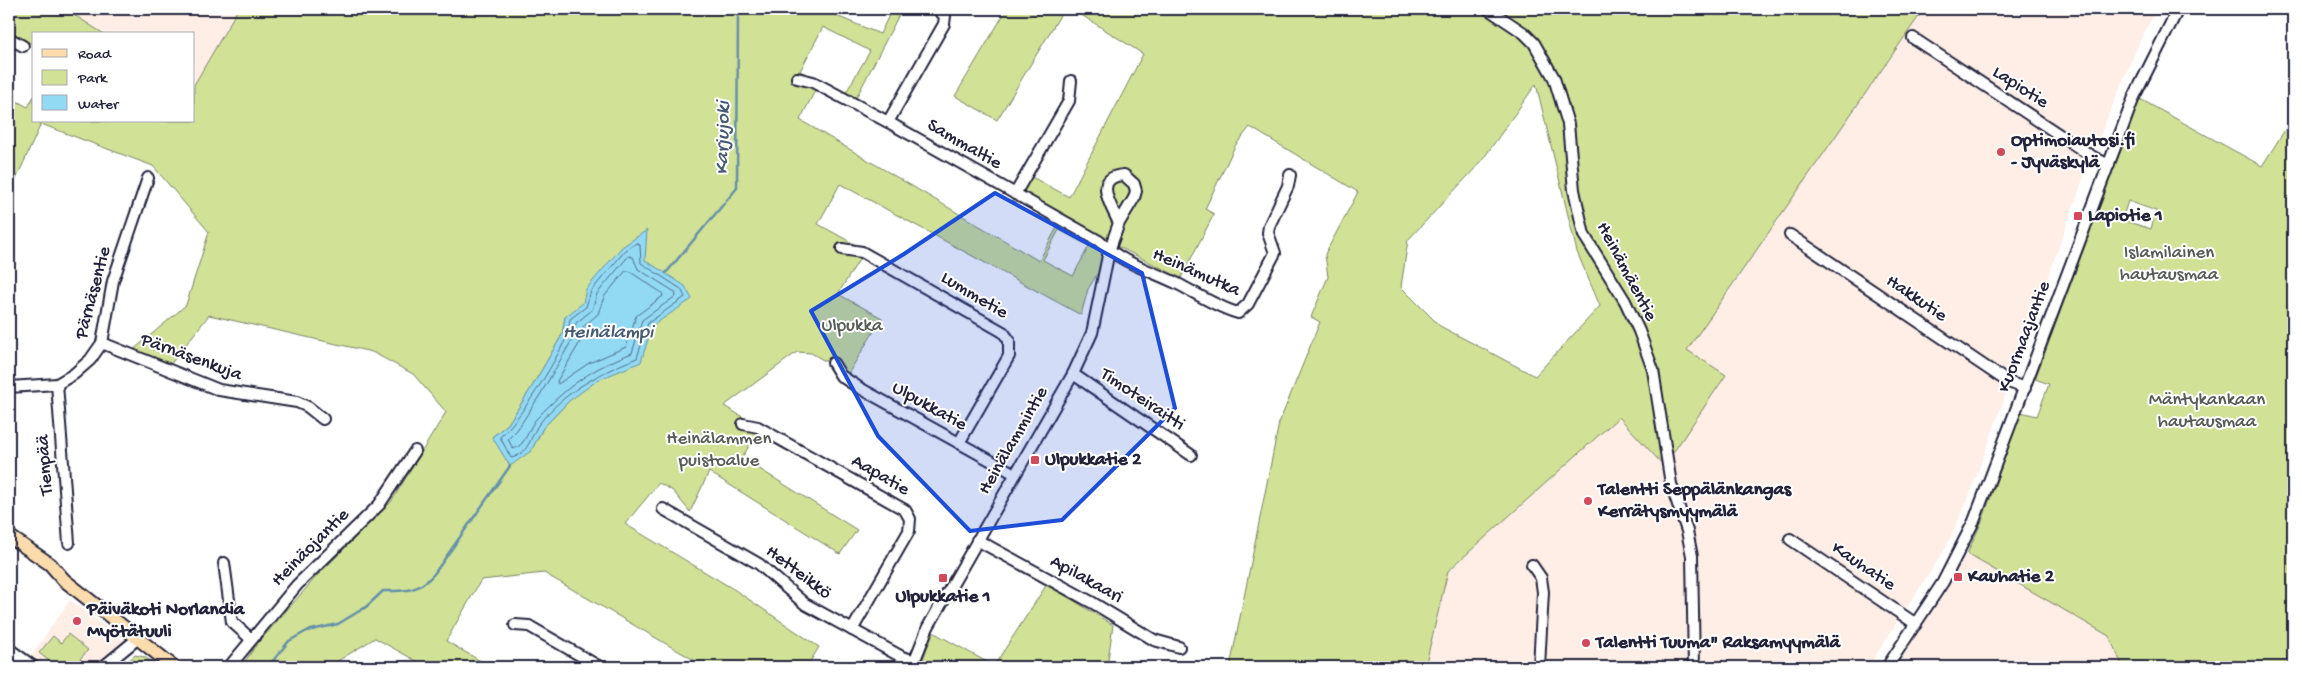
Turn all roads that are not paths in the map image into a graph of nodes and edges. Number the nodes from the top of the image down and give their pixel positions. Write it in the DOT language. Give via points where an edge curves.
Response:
graph roads {
  1 [pos="937,9"];
  2 [pos="1488,9"];
  3 [pos="2178,9"];
  4 [pos="9,38"];
  5 [pos="1913,38"];
  6 [pos="23,46"];
  7 [pos="797,78"];
  8 [pos="1071,81"];
  9 [pos="888,122"];
  10 [pos="2109,165"];
  11 [pos="1290,174"];
  12 [pos="148,178"];
  13 [pos="1015,194"];
  14 [pos="1119,222"];
  15 [pos="1790,235"];
  16 [pos="842,249"];
  17 [pos="1109,251"];
  18 [pos="102,343"];
  19 [pos="833,363"];
  20 [pos="1073,374"];
  21 [pos="56,384"];
  22 [pos="9,387"];
  23 [pos="2025,388"];
  24 [pos="322,419"];
  25 [pos="743,424"];
  26 [pos="959,443"];
  27 [pos="415,451"];
  28 [pos="1191,455"];
  29 [pos="1015,474"];
  30 [pos="663,509"];
  31 [pos="9,536"];
  32 [pos="1790,539"];
  33 [pos="977,540"];
  34 [pos="69,543"];
  35 [pos="224,562"];
  36 [pos="1532,565"];
  37 [pos="1916,624"];
  38 [pos="515,625"];
  39 [pos="852,630"];
  40 [pos="138,639"];
  41 [pos="250,639"];
  42 [pos="1180,647"];
  43 [pos="9,649"];
  44 [pos="912,664"];
  45 [pos="34,667"];
  46 [pos="103,667"];
  47 [pos="174,667"];
  48 [pos="229,667"];
  49 [pos="600,667"];
  50 [pos="1538,667"];
  51 [pos="1694,667"];
  52 [pos="1886,667"];
  1 -- 9 [label="street" via="945,16 944,24"];
  2 -- 51 [label="street, Heinämäentie" via="1534,43 1554,78 1568,124 1574,190 1584,235 1625,301 1640,331 1653,370 1671,484 1692,556"];
  3 -- 10 [label="street, Kuormaajantie" via="2146,70"];
  4 -- 6 [label="street"];
  5 -- 10 [label="street, Lapiotie"];
  7 -- 9 [label="street, Sammaltie" via="813,82"];
  8 -- 13 [label="street" via="1068,101"];
  9 -- 13 [label="street, Sammaltie"];
  10 -- 23 [label="street, Kuormaajantie"];
  11 -- 17 [label="street, Heinämutka" via="1288,186 1269,226 1275,253 1248,304 1238,313"];
  12 -- 18 [label="street, Pärnäsentie" via="114,281"];
  13 -- 17 [label="street, Sammaltie" via="1099,241"];
  14 -- 17 [label="street, Heinälammintie"];
  15 -- 23 [label="street, Hakkutie" via="2008,382"];
  16 -- 26 [label="street, Lummetie" via="862,252 1003,332 1009,340 1009,356"];
  17 -- 20 [label="street, Heinälammintie" via="1092,333"];
  18 -- 21 [label="street, Pärnäsentie" via="90,360"];
  18 -- 24 [label="street, Pärnäsenkuja" via="219,390 297,402"];
  19 -- 26 [label="street, Ulpukkatie" via="847,380"];
  20 -- 28 [label="street, Timoteiraitti"];
  20 -- 29 [label="street, Heinälammintie"];
  21 -- 22 [label="street, Pärnäsentie"];
  21 -- 34 [label="street, Tienpää"];
  23 -- 37 [label="street, Kuormaajantie" via="1974,521 1950,571"];
  25 -- 39 [label="street, Aapatie" via="758,428 905,510 910,519 909,531"];
  26 -- 29 [label="street, Ulpukkatie"];
  27 -- 41 [label="street, Heinäojantie" via="379,505 297,585"];
  29 -- 33 [label="street, Heinälammintie"];
  30 -- 39 [label="street, Hetteikkö" via="759,564 805,604"];
  31 -- 40 [label="main road" via="50,564 64,580"];
  32 -- 37 [label="street, Kauhatie"];
  33 -- 42 [label="street, Apilakaari" via="1154,640"];
  33 -- 44 [label="street, Heinälammintie" via="928,627"];
  35 -- 41 [label="street" via="232,622"];
  36 -- 50 [label="street" via="1541,578 1543,592"];
  37 -- 52 [label="street, Kuormaajantie"];
  38 -- 49 [label="street" via="529,626"];
  39 -- 44 [label="street, Hetteikkö"];
  40 -- 46 [label="street"];
  40 -- 47 [label="main road"];
  41 -- 48 [label="street, Heinäojantie"];
  43 -- 45 [label="street"];
}
